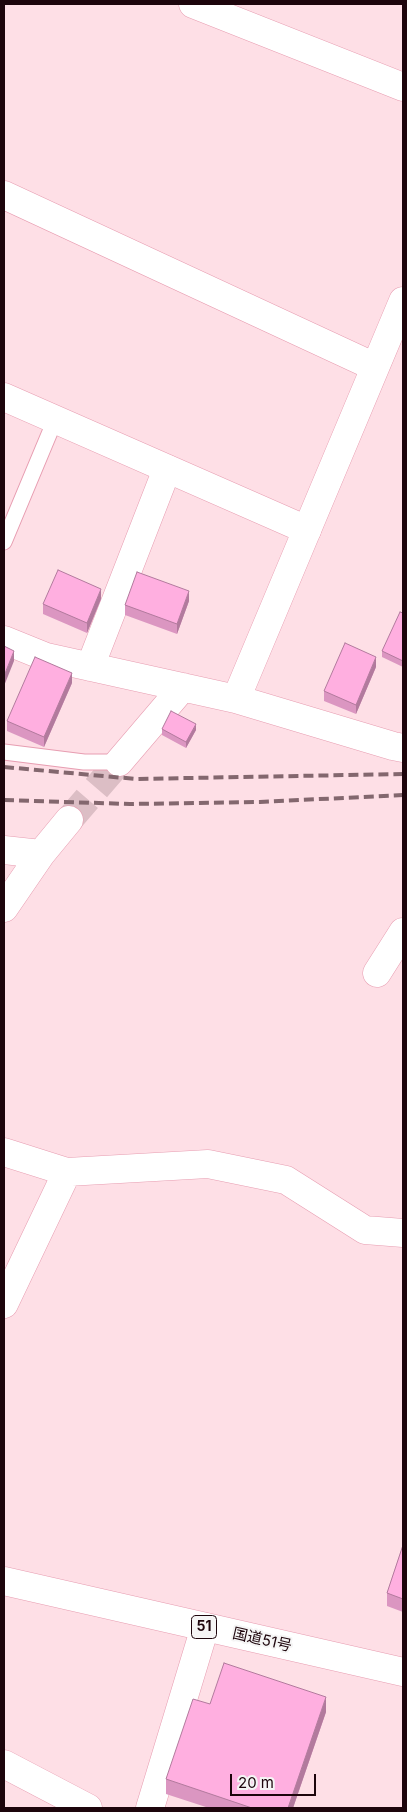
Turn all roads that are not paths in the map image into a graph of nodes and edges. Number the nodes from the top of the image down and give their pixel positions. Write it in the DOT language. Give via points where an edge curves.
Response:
graph roads {
  1 [pos="193,4"];
  2 [pos="403,87"];
  3 [pos="4,195"];
  4 [pos="403,301"];
  5 [pos="376,367"];
  6 [pos="4,397"];
  7 [pos="55,420"];
  8 [pos="167,469"];
  9 [pos="307,530"];
  10 [pos="4,542"];
  11 [pos="4,640"];
  12 [pos="90,667"];
  13 [pos="183,687"];
  14 [pos="236,699"];
  15 [pos="403,748"];
  16 [pos="4,752"];
  17 [pos="119,762"];
  18 [pos="69,820"];
  19 [pos="4,850"];
  20 [pos="41,854"];
  21 [pos="4,908"];
  22 [pos="403,932"];
  23 [pos="377,973"];
  24 [pos="4,1152"];
  25 [pos="67,1172"];
  26 [pos="403,1233"];
  27 [pos="4,1304"];
  28 [pos="4,1581"];
  29 [pos="205,1627"];
  30 [pos="403,1672"];
  31 [pos="4,1764"];
  32 [pos="88,1808"];
  33 [pos="150,1808"];
  1 -- 2 [label="main road"];
  3 -- 5 [label="main road"];
  4 -- 5 [label="main road"];
  5 -- 9 [label="main road"];
  6 -- 7 [label="main road"];
  7 -- 8 [label="main road"];
  7 -- 10 [label="lane"];
  8 -- 9 [label="main road"];
  8 -- 12 [label="main road"];
  9 -- 14 [label="main road"];
  11 -- 12 [label="main road" via="46,657"];
  12 -- 13 [label="main road"];
  13 -- 14 [label="main road"];
  13 -- 17 [label="main road"];
  14 -- 15 [label="main road"];
  16 -- 17 [label="lane" via="84,762"];
  18 -- 20 [label="main road"];
  19 -- 20 [label="main road"];
  20 -- 21 [label="main road"];
  22 -- 23 [label="main road"];
  24 -- 25 [label="main road"];
  25 -- 26 [label="main road" via="208,1164 286,1180 365,1230"];
  25 -- 27 [label="main road"];
  28 -- 29 [label="main road, 国道51号 / 51"];
  29 -- 30 [label="main road, 国道51号 / 51"];
  29 -- 33 [label="main road"];
  31 -- 32 [label="main road"];
}
